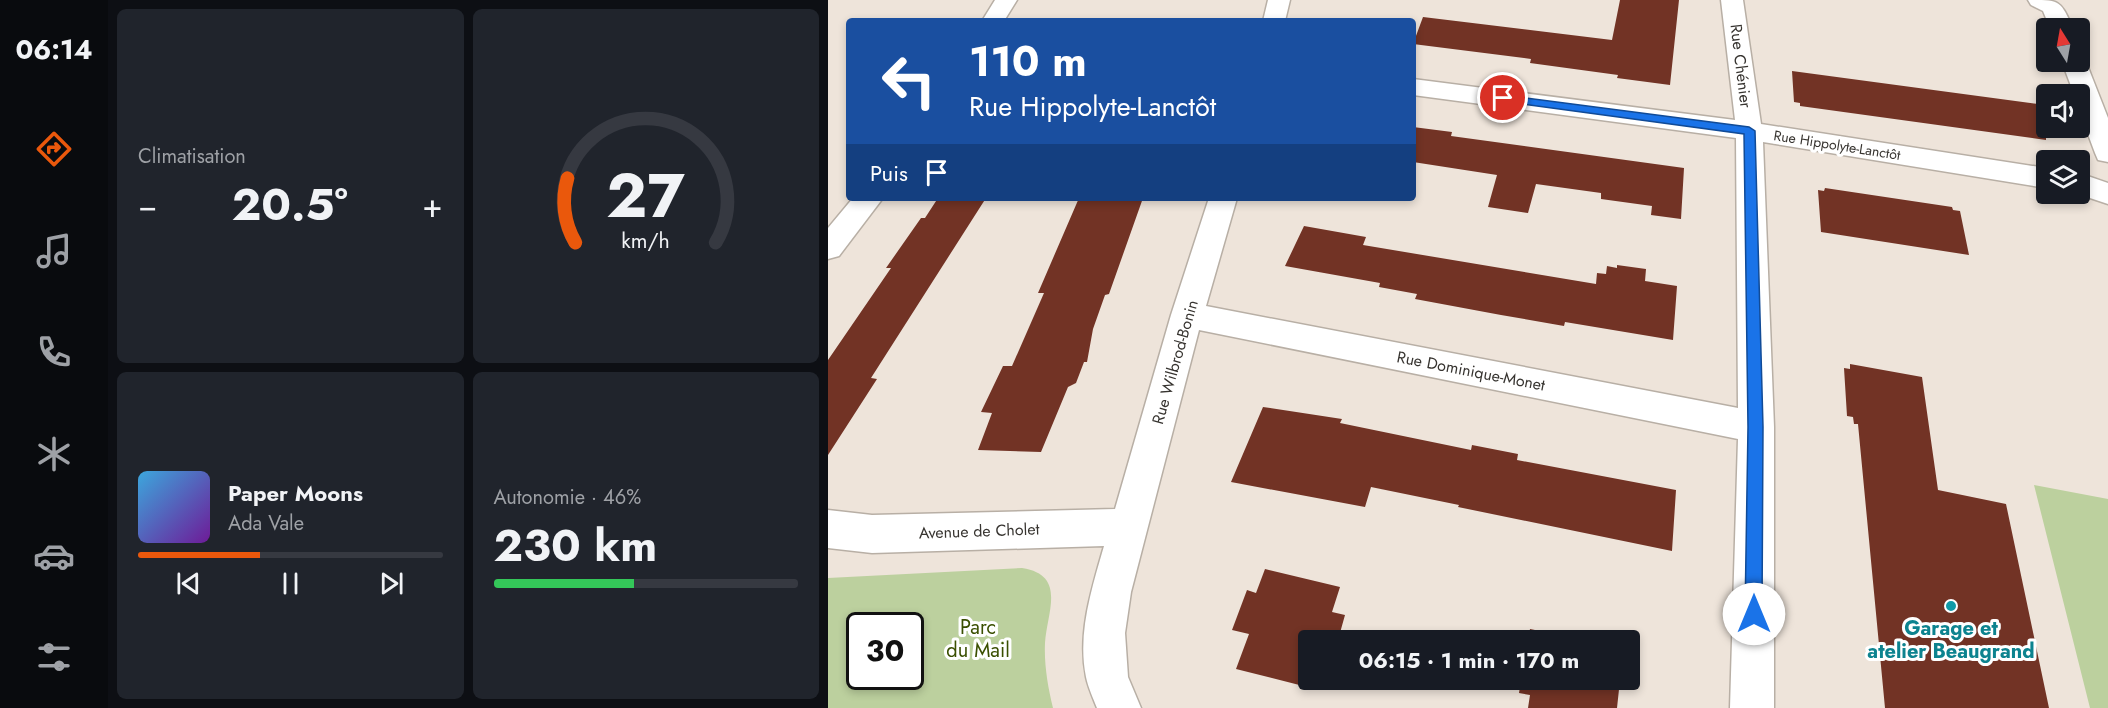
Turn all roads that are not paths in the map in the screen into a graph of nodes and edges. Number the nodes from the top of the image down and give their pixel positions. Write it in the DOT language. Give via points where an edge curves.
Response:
graph roads {
  1 [pos="1006,0"];
  2 [pos="1279,0"];
  3 [pos="1732,0"];
  4 [pos="2039,0"];
  5 [pos="995,18"];
  6 [pos="1275,18"];
  7 [pos="2057,18"];
  8 [pos="2078,72"];
  9 [pos="1416,87"];
  10 [pos="1749,131"];
  11 [pos="2108,153"];
  12 [pos="2036,176"];
  13 [pos="2090,187"];
  14 [pos="2108,194"];
  15 [pos="867,201"];
  16 [pos="1222,201"];
  17 [pos="828,248"];
  18 [pos="1187,315"];
  19 [pos="1756,427"];
  20 [pos="1130,527"];
  21 [pos="828,529"];
  22 [pos="1119,708"];
  23 [pos="1752,708"];
  1 -- 5 [label="street"];
  2 -- 6 [label="street"];
  3 -- 10 [label="street, Rue Chénier"];
  4 -- 7 [label="street" via="2053,7"];
  8 -- 11 [label="street"];
  9 -- 10 [label="street, Rue Hippolyte-Lanctôt"];
  10 -- 12 [label="street, Rue Hippolyte-Lanctôt"];
  10 -- 19 [label="street, Rue Chénier"];
  13 -- 14 [label="street"];
  15 -- 17 [label="street"];
  16 -- 18 [label="street, Rue Wilbrod-Bonin"];
  18 -- 19 [label="street, Rue Dominique-Monet"];
  18 -- 20 [label="street, Rue Wilbrod-Bonin"];
  19 -- 23 [label="street, Rue Chénier"];
  20 -- 21 [label="street, Avenue de Cholet" via="872,534"];
  20 -- 22 [label="street, Rue Wilbrod-Bonin" via="1104,633 1107,677"];
}
